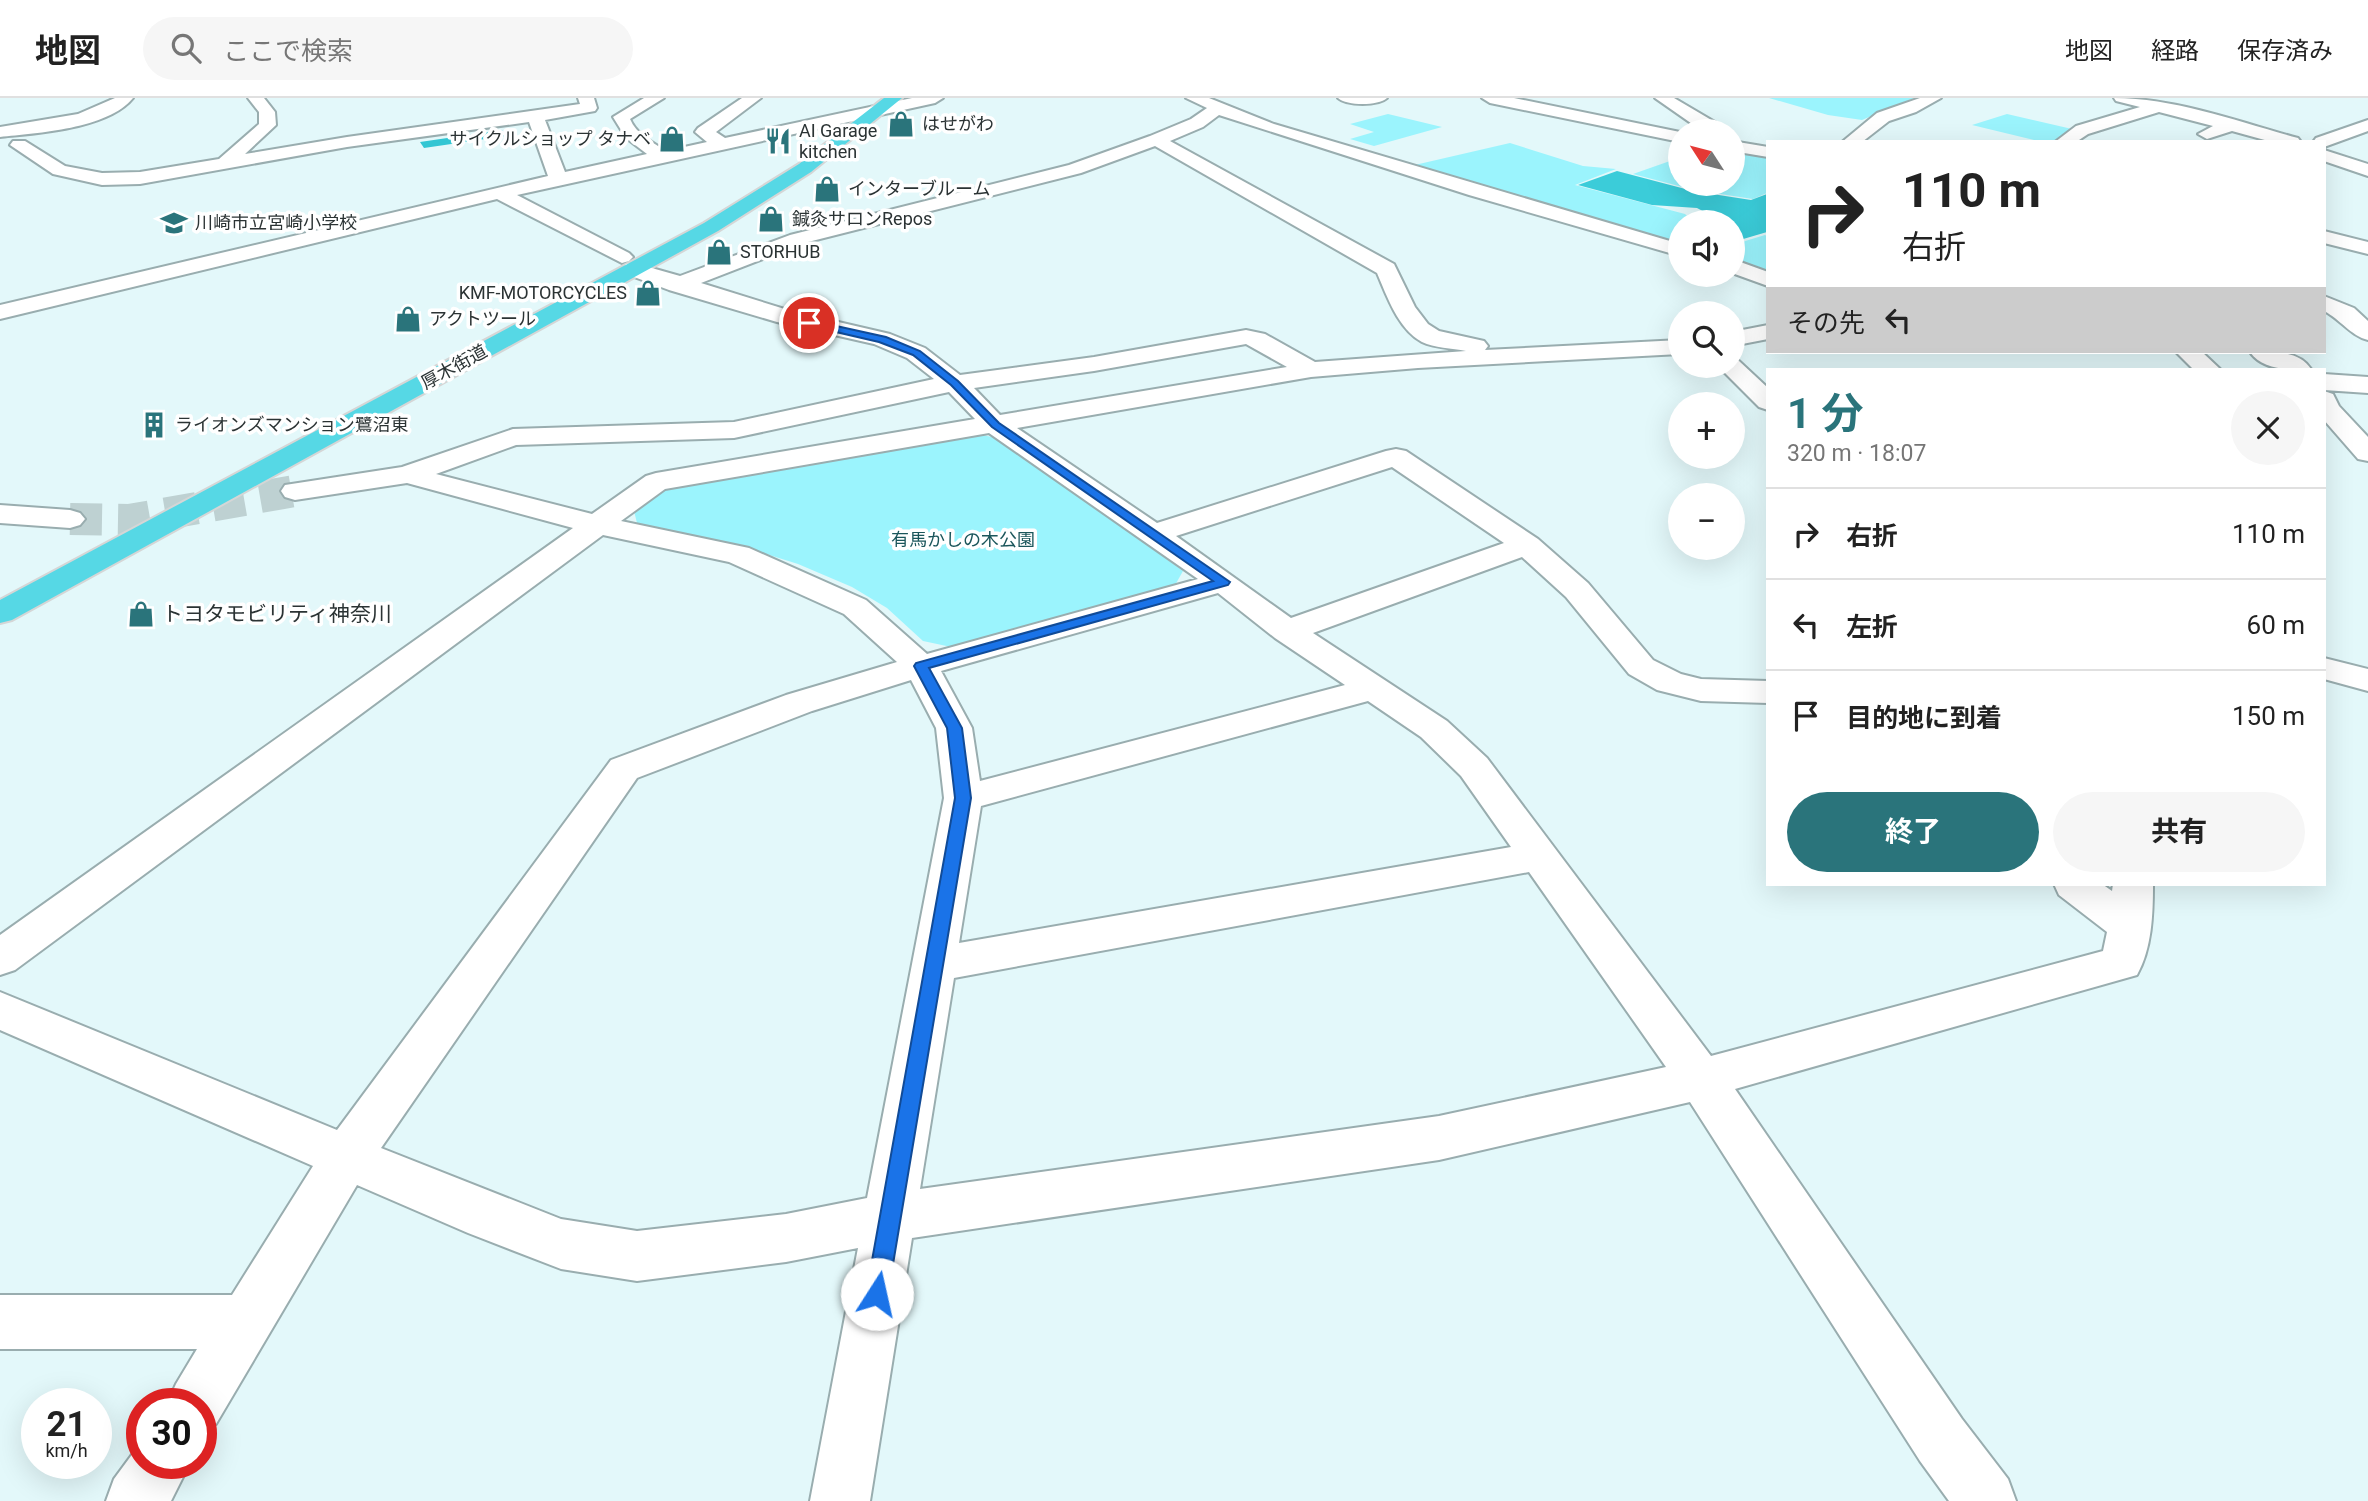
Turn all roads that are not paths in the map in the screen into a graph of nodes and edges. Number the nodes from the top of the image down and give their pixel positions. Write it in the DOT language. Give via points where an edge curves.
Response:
graph roads {
  1 [pos="124,98"];
  2 [pos="256,98"];
  3 [pos="586,98"];
  4 [pos="656,98"];
  5 [pos="752,98"];
  6 [pos="894,98"];
  7 [pos="935,98"];
  8 [pos="1194,98"];
  9 [pos="1346,98"];
  10 [pos="1379,98"];
  11 [pos="1490,98"];
  12 [pos="1663,98"];
  13 [pos="1933,98"];
  14 [pos="2122,98"];
  15 [pos="872,105"];
  16 [pos="2159,107"];
  17 [pos="1217,109"];
  18 [pos="1552,111"];
  19 [pos="535,116"];
  20 [pos="1696,119"];
  21 [pos="840,120"];
  22 [pos="1518,122"];
  23 [pos="1620,125"];
  24 [pos="2231,125"];
  25 [pos="2368,125"];
  26 [pos="7,133"];
  27 [pos="1668,134"];
  28 [pos="1589,137"];
  29 [pos="1156,140"];
  30 [pos="1854,140"];
  31 [pos="2067,140"];
  32 [pos="2193,140"];
  33 [pos="2285,140"];
  34 [pos="2326,141"];
  35 [pos="722,143"];
  36 [pos="1745,143"];
  37 [pos="1761,151"];
  38 [pos="662,156"];
  39 [pos="2326,156"];
  40 [pos="225,163"];
  41 [pos="2368,170"];
  42 [pos="558,179"];
  43 [pos="499,193"];
  44 [pos="2326,238"];
  45 [pos="1668,247"];
  46 [pos="2368,248"];
  47 [pos="628,263"];
  48 [pos="1745,270"];
  49 [pos="1766,279"];
  50 [pos="677,285"];
  51 [pos="2326,304"];
  52 [pos="0,312"];
  53 [pos="1766,332"];
  54 [pos="2368,333"];
  55 [pos="1745,336"];
  56 [pos="1668,348"];
  57 [pos="2190,354"];
  58 [pos="2266,354"];
  59 [pos="1541,356"];
  60 [pos="2206,368"];
  61 [pos="2297,368"];
  62 [pos="1311,370"];
  63 [pos="1743,378"];
  64 [pos="2326,382"];
  65 [pos="955,383"];
  66 [pos="2368,385"];
  67 [pos="1766,400"];
  68 [pos="2326,404"];
  69 [pos="996,425"];
  70 [pos="2368,453"];
  71 [pos="407,475"];
  72 [pos="295,491"];
  73 [pos="0,514"];
  74 [pos="70,519"];
  75 [pos="598,525"];
  76 [pos="99,533"];
  77 [pos="1153,534"];
  78 [pos="1528,545"];
  79 [pos="1223,582"];
  80 [pos="0,613"];
  81 [pos="1287,631"];
  82 [pos="921,666"];
  83 [pos="2326,668"];
  84 [pos="2368,680"];
  85 [pos="1376,688"];
  86 [pos="1766,692"];
  87 [pos="963,798"];
  88 [pos="1540,856"];
  89 [pos="2077,886"];
  90 [pos="2133,886"];
  91 [pos="2130,927"];
  92 [pos="0,958"];
  93 [pos="935,964"];
  94 [pos="0,1010"];
  95 [pos="1701,1079"];
  96 [pos="347,1156"];
  97 [pos="891,1217"];
  98 [pos="0,1322"];
  99 [pos="246,1322"];
  100 [pos="206,1388"];
  101 [pos="150,1479"];
  102 [pos="136,1501"];
  103 [pos="840,1501"];
  104 [pos="1986,1501"];
  1 -- 26 [label="street" via="119,104 80,117"];
  2 -- 40 [label="street" via="267,112 268,125"];
  3 -- 19 [label="street" via="589,108"];
  4 -- 38 [label="street" via="621,117 632,135"];
  5 -- 35 [label="street" via="704,132"];
  6 -- 15 [label="highway, 厚木街道"];
  7 -- 15 [label="street"];
  8 -- 17 [label="street"];
  9 -- 10 [label="street"];
  11 -- 18 [label="street"];
  12 -- 20 [label="street"];
  13 -- 30 [label="street" via="1883,117"];
  14 -- 16 [label="street"];
  15 -- 21 [label="street"];
  15 -- 47 [label="highway, 厚木街道" via="805,168 739,211"];
  16 -- 24 [label="street"];
  16 -- 31 [label="street" via="2082,130"];
  17 -- 29 [label="street"];
  17 -- 45 [label="street" via="1254,125 1423,177"];
  18 -- 22 [label="street"];
  18 -- 23 [label="street"];
  19 -- 40 [label="street"];
  19 -- 42 [label="street"];
  21 -- 35 [label="street"];
  21 -- 47 [label="highway, 厚木街道" via="776,169"];
  23 -- 27 [label="street"];
  23 -- 28 [label="street"];
  24 -- 32 [label="street"];
  24 -- 33 [label="street"];
  25 -- 34 [label="street"];
  26 -- 40 [label="street" via="59,170 102,179 140,178"];
  29 -- 50 [label="street" via="1045,179 797,239"];
  29 -- 59 [label="street" via="1386,269 1404,309 1431,337"];
  35 -- 38 [label="street"];
  36 -- 37 [label="street"];
  38 -- 42 [label="street"];
  39 -- 41 [label="street"];
  42 -- 43 [label="street"];
  43 -- 47 [label="street"];
  43 -- 52 [label="street"];
  44 -- 46 [label="street"];
  47 -- 50 [label="street"];
  47 -- 76 [label="highway, 厚木街道"];
  47 -- 80 [label="highway, 厚木街道"];
  48 -- 49 [label="street"];
  50 -- 65 [label="street" via="900,345"];
  51 -- 54 [label="street" via="2346,313"];
  53 -- 55 [label="street"];
  56 -- 59 [label="street"];
  57 -- 60 [label="street"];
  58 -- 61 [label="street"];
  59 -- 62 [label="street"];
  62 -- 65 [label="street" via="1247,337"];
  62 -- 69 [label="street"];
  63 -- 67 [label="street"];
  64 -- 66 [label="street"];
  65 -- 69 [label="street"];
  65 -- 71 [label="street" via="734,430 513,437"];
  68 -- 70 [label="street"];
  69 -- 75 [label="street" via="656,482"];
  69 -- 77 [label="street"];
  71 -- 72 [label="street"];
  71 -- 75 [label="street"];
  73 -- 74 [label="street"];
  75 -- 82 [label="street" via="738,555 855,607"];
  75 -- 92 [label="street"];
  77 -- 78 [label="street" via="1396,457"];
  77 -- 79 [label="street"];
  78 -- 81 [label="street"];
  78 -- 86 [label="street" via="1577,590 1641,667 1669,682 1701,690"];
  79 -- 81 [label="street"];
  79 -- 82 [label="street"];
  81 -- 85 [label="street"];
  82 -- 87 [label="street" via="954,728"];
  82 -- 96 [label="street" via="799,704 624,769"];
  83 -- 84 [label="street"];
  85 -- 87 [label="street"];
  85 -- 88 [label="street" via="1434,729 1474,767"];
  87 -- 93 [label="street"];
  88 -- 93 [label="street"];
  88 -- 95 [label="street"];
  89 -- 91 [label="street"];
  90 -- 91 [label="street"];
  91 -- 95 [label="street" via="2122,963"];
  93 -- 97 [label="street"];
  94 -- 96 [label="street"];
  95 -- 97 [label="street" via="1439,1138"];
  95 -- 104 [label="street"];
  96 -- 97 [label="street" via="561,1244 638,1256 786,1238"];
  96 -- 99 [label="street"];
  97 -- 103 [label="street"];
  98 -- 99 [label="street"];
  99 -- 100 [label="street"];
  101 -- 102 [label="street"];
}
